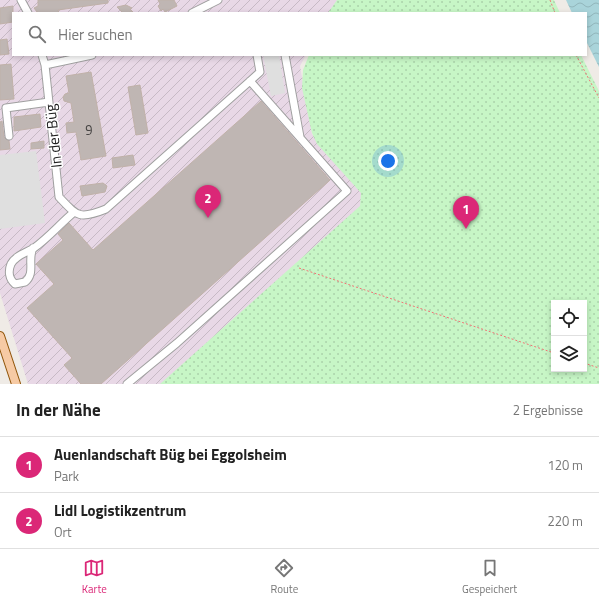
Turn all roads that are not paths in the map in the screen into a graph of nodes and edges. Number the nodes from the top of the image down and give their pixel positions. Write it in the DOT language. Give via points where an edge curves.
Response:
graph roads {
  1 [pos="21,0"];
  2 [pos="218,0"];
  3 [pos="27,12"];
  4 [pos="194,12"];
  5 [pos="42,56"];
  6 [pos="87,56"];
  7 [pos="256,56"];
  8 [pos="285,56"];
  9 [pos="45,65"];
  10 [pos="250,81"];
  11 [pos="49,102"];
  12 [pos="9,136"];
  13 [pos="300,138"];
  14 [pos="73,213"];
  15 [pos="33,248"];
  16 [pos="0,336"];
  17 [pos="16,384"];
  18 [pos="127,384"];
  1 -- 3 [label="street"];
  2 -- 4 [label="street"];
  5 -- 9 [label="street, In der Büg"];
  6 -- 9 [label="street"];
  7 -- 10 [label="street" via="260,72"];
  8 -- 13 [label="street"];
  9 -- 11 [label="street, In der Büg"];
  10 -- 13 [label="street"];
  10 -- 14 [label="street" via="106,210 91,214"];
  11 -- 12 [label="street" via="6,108"];
  11 -- 14 [label="street, In der Büg" via="59,197"];
  13 -- 18 [label="street" via="347,191 177,343"];
  14 -- 15 [label="street"];
  15 -- 15 [label="street" via="30,256 30,276 25,282 15,284 10,274 12,262"];
  16 -- 17 [label="main road"];
}
